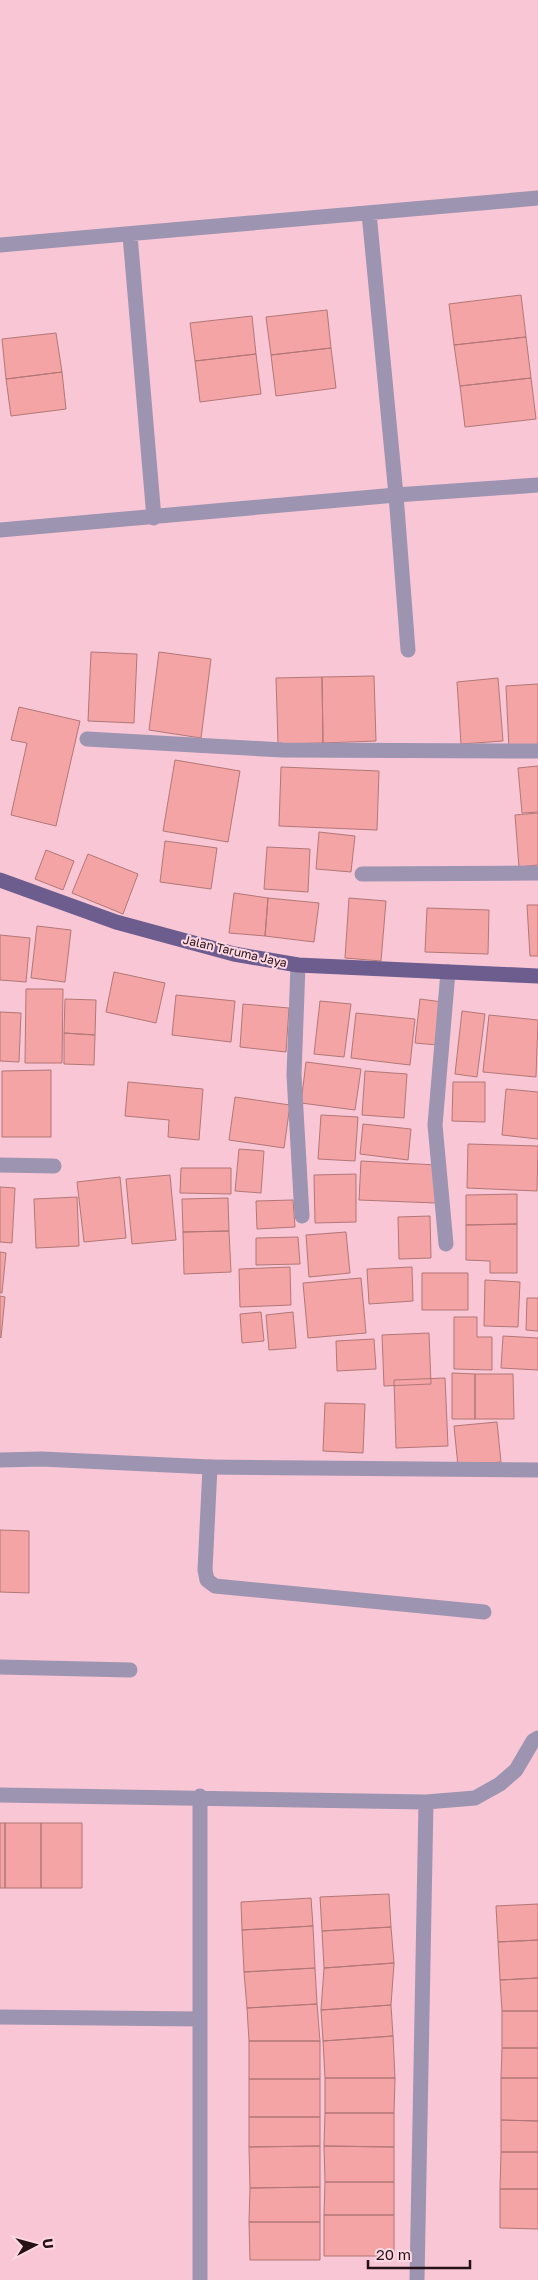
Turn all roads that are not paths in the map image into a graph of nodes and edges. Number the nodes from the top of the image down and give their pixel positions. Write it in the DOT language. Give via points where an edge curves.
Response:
graph roads {
  1 [pos="538,198"];
  2 [pos="369,213"];
  3 [pos="130,235"];
  4 [pos="0,245"];
  5 [pos="538,485"];
  6 [pos="396,495"];
  7 [pos="154,518"];
  8 [pos="0,530"];
  9 [pos="408,650"];
  10 [pos="87,739"];
  11 [pos="538,751"];
  12 [pos="538,873"];
  13 [pos="362,874"];
  14 [pos="0,880"];
  15 [pos="298,965"];
  16 [pos="448,972"];
  17 [pos="538,976"];
  18 [pos="0,1165"];
  19 [pos="54,1166"];
  20 [pos="302,1216"];
  21 [pos="446,1244"];
  22 [pos="0,1460"];
  23 [pos="210,1467"];
  24 [pos="538,1470"];
  25 [pos="484,1612"];
  26 [pos="0,1667"];
  27 [pos="130,1670"];
  28 [pos="538,1738"];
  29 [pos="0,1795"];
  30 [pos="200,1796"];
  31 [pos="426,1802"];
  32 [pos="0,2017"];
  33 [pos="200,2019"];
  34 [pos="200,2280"];
  35 [pos="417,2280"];
  1 -- 2 [label="street"];
  2 -- 3 [label="street"];
  2 -- 6 [label="street"];
  3 -- 4 [label="street"];
  3 -- 7 [label="street"];
  5 -- 6 [label="street"];
  6 -- 7 [label="street"];
  6 -- 9 [label="street"];
  7 -- 8 [label="street"];
  10 -- 11 [label="street" via="282,750"];
  12 -- 13 [label="street"];
  14 -- 15 [label="main road, Jalan Taruma Jaya" via="116,922 234,954"];
  15 -- 16 [label="main road, Jalan Taruma Jaya"];
  15 -- 20 [label="street" via="294,1075"];
  16 -- 17 [label="main road, Jalan Taruma Jaya"];
  16 -- 21 [label="street" via="435,1125"];
  18 -- 19 [label="street"];
  22 -- 23 [label="street"];
  23 -- 24 [label="street"];
  23 -- 25 [label="street" via="205,1570 207,1580 215,1586"];
  26 -- 27 [label="street"];
  28 -- 31 [label="street" via="516,1770 500,1784 475,1798"];
  29 -- 30 [label="street"];
  30 -- 31 [label="street"];
  30 -- 33 [label="street"];
  31 -- 35 [label="street"];
  32 -- 33 [label="street"];
  33 -- 34 [label="street"];
}
